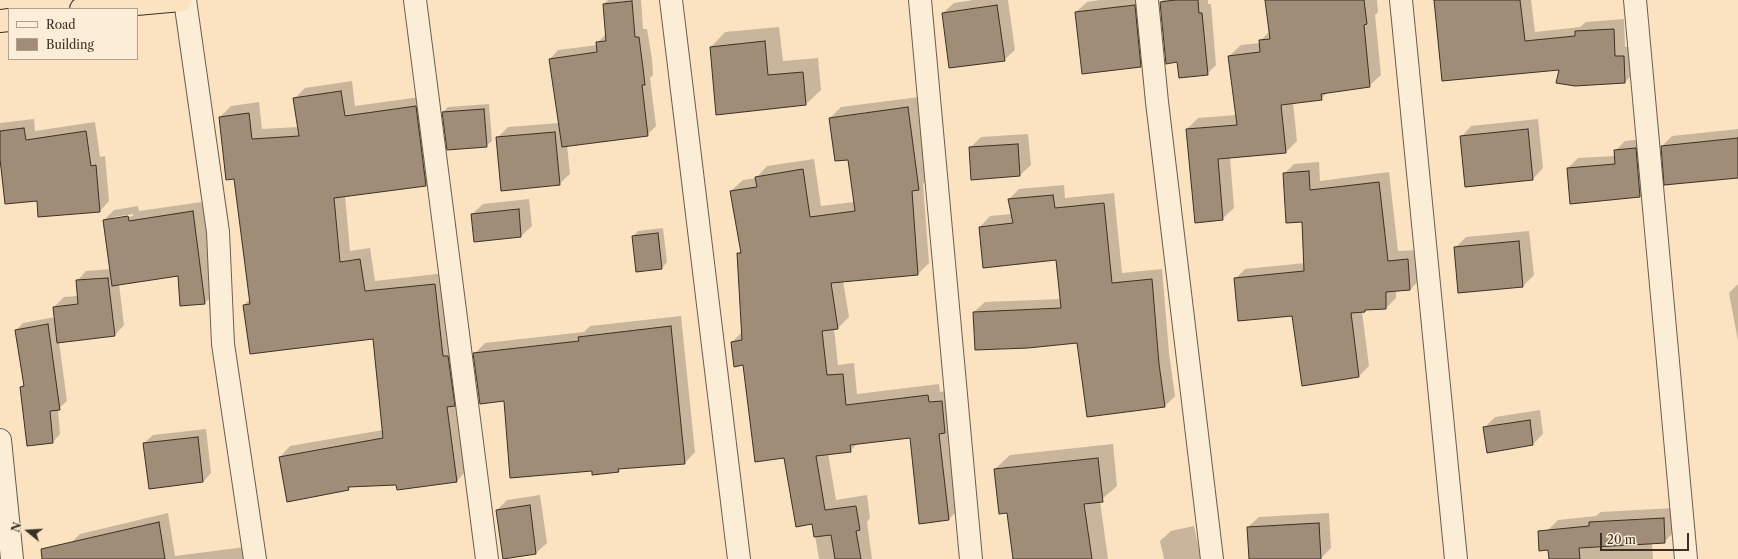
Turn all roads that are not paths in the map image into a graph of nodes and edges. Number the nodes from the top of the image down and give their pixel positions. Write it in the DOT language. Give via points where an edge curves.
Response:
graph roads {
  1 [pos="181,0"];
  2 [pos="184,0"];
  3 [pos="415,0"];
  4 [pos="670,0"];
  5 [pos="920,0"];
  6 [pos="1147,0"];
  7 [pos="1401,0"];
  8 [pos="1635,0"];
  9 [pos="92,8"];
  10 [pos="0,440"];
  11 [pos="12,559"];
  12 [pos="255,559"];
  13 [pos="487,559"];
  14 [pos="739,559"];
  15 [pos="971,559"];
  16 [pos="1212,559"];
  17 [pos="1456,559"];
  18 [pos="1686,559"];
  1 -- 9 [label="highway"];
  2 -- 12 [label="street" via="218,232 223,344"];
  3 -- 13 [label="street"];
  4 -- 14 [label="street"];
  5 -- 15 [label="street"];
  6 -- 16 [label="street"];
  7 -- 17 [label="street"];
  8 -- 18 [label="street"];
  10 -- 11 [label="street"];
}
